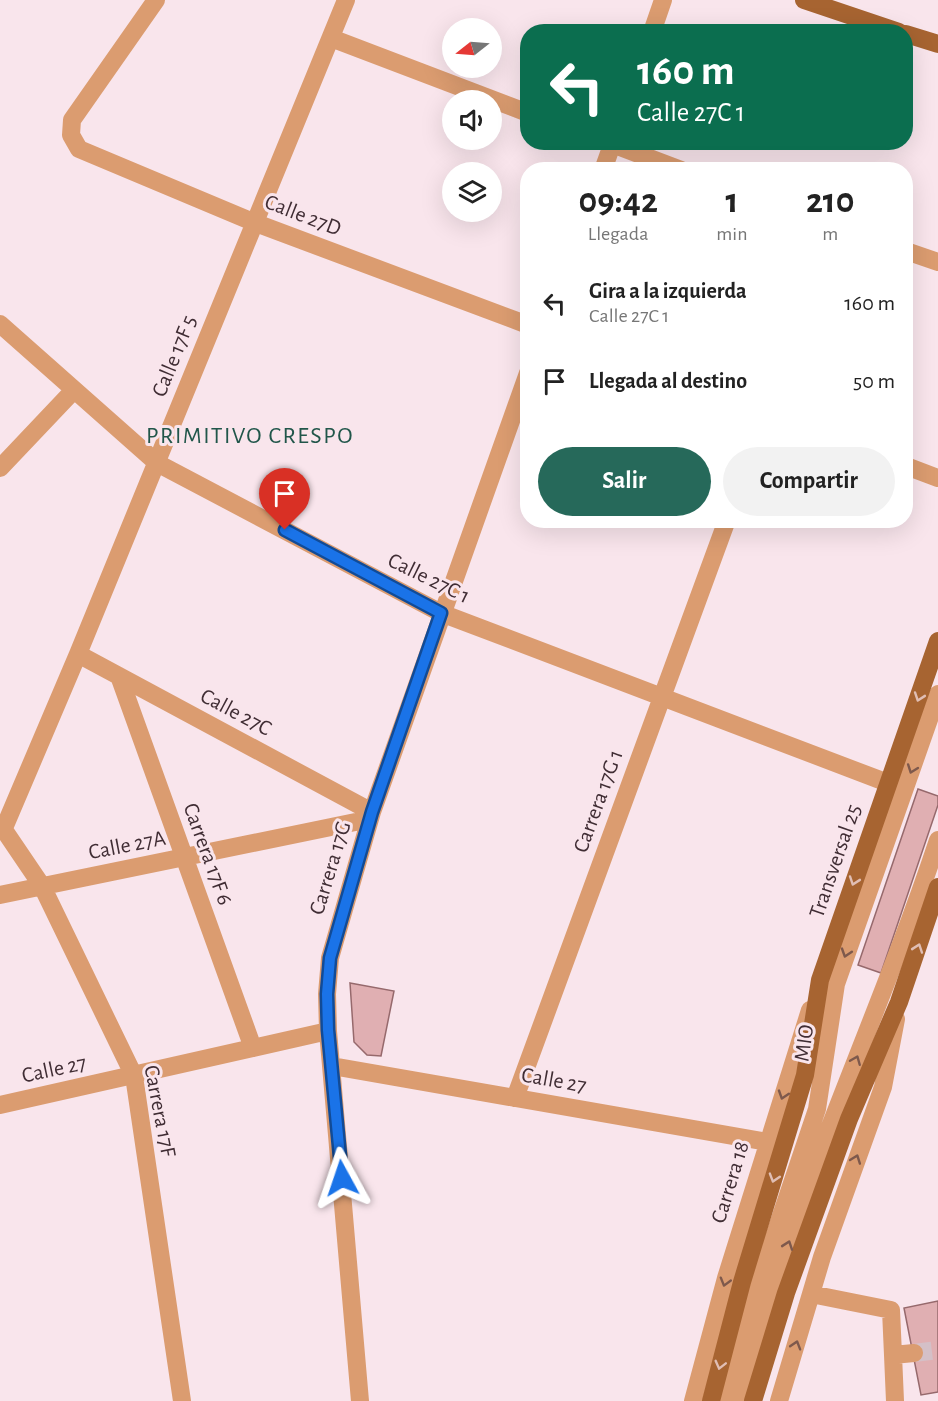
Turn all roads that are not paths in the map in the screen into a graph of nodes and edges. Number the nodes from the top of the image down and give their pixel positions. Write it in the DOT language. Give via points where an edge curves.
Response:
graph roads {
  1 [pos="156,0"];
  2 [pos="346,0"];
  3 [pos="663,0"];
  4 [pos="804,0"];
  5 [pos="655,24"];
  6 [pos="875,24"];
  7 [pos="913,36"];
  8 [pos="331,38"];
  9 [pos="938,44"];
  10 [pos="520,110"];
  11 [pos="629,150"];
  12 [pos="660,162"];
  13 [pos="253,222"];
  14 [pos="913,253"];
  15 [pos="938,262"];
  16 [pos="520,323"];
  17 [pos="0,324"];
  18 [pos="74,390"];
  19 [pos="520,395"];
  20 [pos="158,463"];
  21 [pos="0,468"];
  22 [pos="913,469"];
  23 [pos="938,478"];
  24 [pos="724,528"];
  25 [pos="441,613"];
  26 [pos="938,641"];
  27 [pos="78,654"];
  28 [pos="119,676"];
  29 [pos="938,694"];
  30 [pos="661,699"];
  31 [pos="888,783"];
  32 [pos="371,815"];
  33 [pos="2,826"];
  34 [pos="938,840"];
  35 [pos="183,858"];
  36 [pos="42,886"];
  37 [pos="938,887"];
  38 [pos="0,895"];
  39 [pos="820,980"];
  40 [pos="899,1002"];
  41 [pos="328,1030"];
  42 [pos="253,1048"];
  43 [pos="332,1066"];
  44 [pos="134,1076"];
  45 [pos="515,1098"];
  46 [pos="798,1102"];
  47 [pos="0,1105"];
  48 [pos="768,1142"];
  49 [pos="812,1294"];
  50 [pos="914,1353"];
  51 [pos="893,1355"];
  52 [pos="182,1401"];
  53 [pos="360,1401"];
  54 [pos="693,1401"];
  55 [pos="711,1401"];
  56 [pos="725,1401"];
  57 [pos="739,1401"];
  58 [pos="753,1401"];
  59 [pos="779,1401"];
  60 [pos="895,1401"];
  1 -- 13 [label="street, Calle 27D" via="72,120 71,135 79,149"];
  2 -- 8 [label="street, Calle 17F 5"];
  3 -- 5 [label="street"];
  4 -- 6 [label="main road"];
  7 -- 9 [label="main road"];
  8 -- 10 [label="street"];
  8 -- 13 [label="street, Calle 17F 5"];
  11 -- 12 [label="street"];
  13 -- 16 [label="street, Calle 27D"];
  13 -- 20 [label="street, Calle 17F 5"];
  14 -- 15 [label="street"];
  17 -- 18 [label="street, Calle 27C 1"];
  18 -- 20 [label="street, Calle 27C 1"];
  18 -- 21 [label="street"];
  19 -- 25 [label="street, Carrera 17G"];
  20 -- 25 [label="street, Calle 27C 1"];
  20 -- 27 [label="street, Calle 17F 5"];
  22 -- 23 [label="street"];
  24 -- 30 [label="street, Carrera 17G 1"];
  25 -- 30 [label="street, Calle 27C 1"];
  25 -- 32 [label="street, Carrera 17G"];
  26 -- 31 [label="main road, Transversal 25, one-way"];
  27 -- 28 [label="street, Calle 27C"];
  27 -- 33 [label="street, Calle 17F 5"];
  28 -- 32 [label="street, Calle 27C"];
  28 -- 35 [label="street, Carrera 17F 6"];
  29 -- 56 [label="street, MIO, one-way" via="836,984 817,1109 757,1287"];
  30 -- 31 [label="street, Calle 27C 1"];
  30 -- 45 [label="street, Carrera 17G 1"];
  31 -- 39 [label="main road, Transversal 25, one-way"];
  32 -- 35 [label="street, Calle 27A"];
  32 -- 41 [label="street, Carrera 17G" via="330,958"];
  33 -- 36 [label="street, Carrera 17F"];
  57 -- 34 [label="street, one-way" via="834,1114 884,994"];
  35 -- 36 [label="street, Calle 27A"];
  35 -- 42 [label="street, Carrera 17F 6"];
  36 -- 38 [label="street, Calle 27A"];
  36 -- 44 [label="street, Carrera 17F"];
  40 -- 37 [label="main road, one-way"];
  39 -- 46 [label="main road, Transversal 25"];
  39 -- 48 [label="street, Carrera 18, one-way"];
  49 -- 40 [label="street, one-way" via="883,1087"];
  40 -- 58 [label="main road" via="849,1119 786,1293"];
  41 -- 42 [label="street, Calle 27"];
  41 -- 43 [label="street, Carrera 17G"];
  42 -- 44 [label="street, Calle 27"];
  43 -- 45 [label="street, Calle 27"];
  43 -- 53 [label="street, Carrera 17G"];
  44 -- 47 [label="street, Calle 27"];
  44 -- 52 [label="street, Carrera 17F"];
  45 -- 48 [label="street, Calle 27"];
  46 -- 55 [label="main road, Carrera 18, one-way" via="742,1282"];
  48 -- 54 [label="street, Carrera 18, one-way"];
  49 -- 51 [label="street" via="891,1310"];
  59 -- 49 [label="street, one-way"];
  50 -- 51 [label="street"];
  51 -- 60 [label="street"];
}
